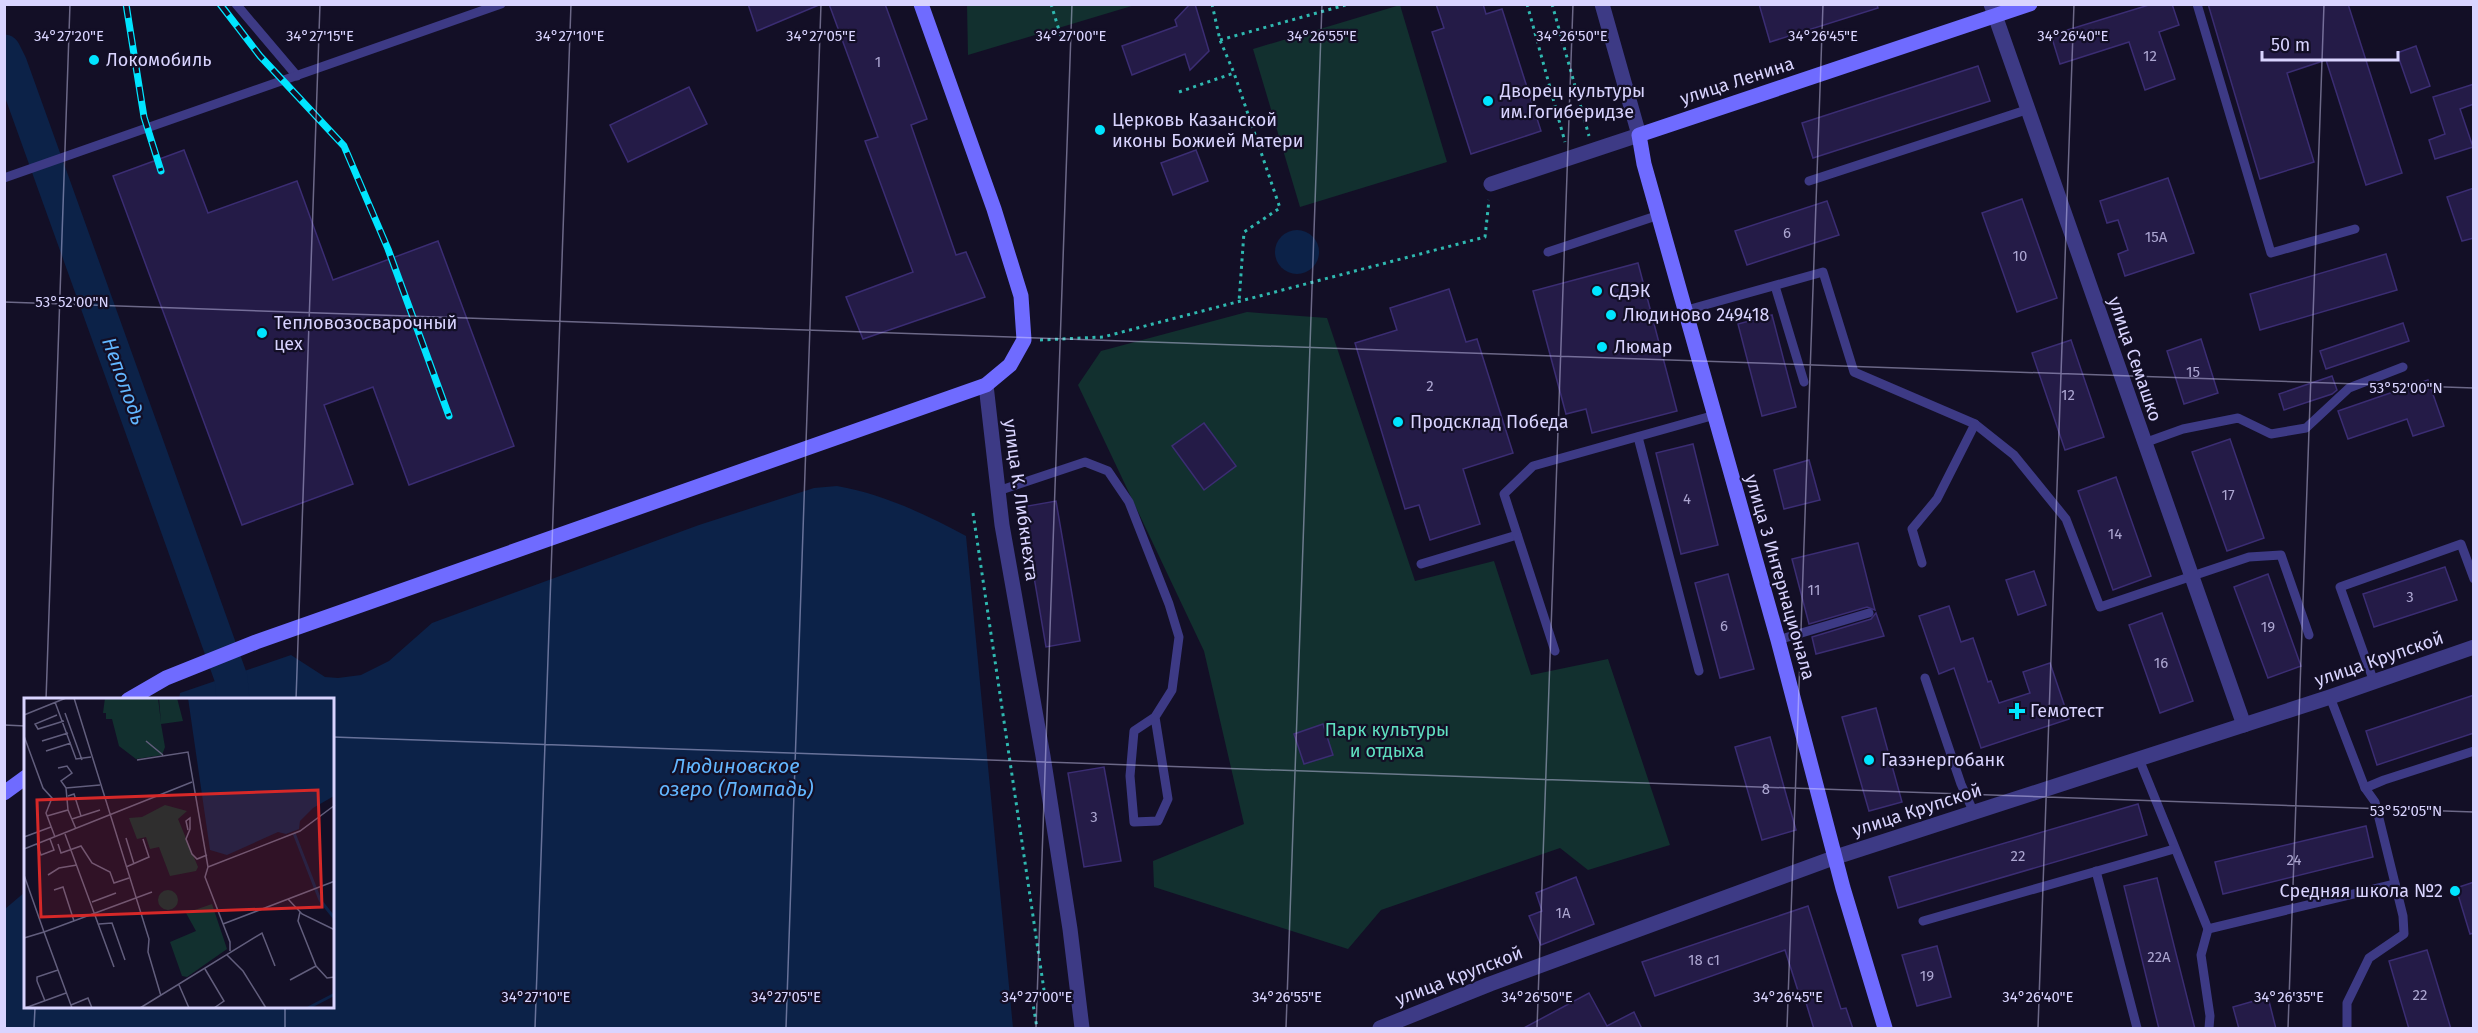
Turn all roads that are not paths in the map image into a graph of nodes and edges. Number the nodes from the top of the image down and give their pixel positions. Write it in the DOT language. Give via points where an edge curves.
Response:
graph roads {
  1 [pos="236,4"];
  2 [pos="501,4"];
  3 [pos="921,4"];
  4 [pos="1602,4"];
  5 [pos="2030,4"];
  6 [pos="2197,4"];
  7 [pos="1992,10"];
  8 [pos="297,76"];
  9 [pos="2026,110"];
  10 [pos="1639,135"];
  11 [pos="4,178"];
  12 [pos="1809,181"];
  13 [pos="1491,184"];
  14 [pos="1659,215"];
  15 [pos="2355,229"];
  16 [pos="1548,252"];
  17 [pos="1775,286"];
  18 [pos="1687,310"];
  19 [pos="2403,367"];
  20 [pos="1804,382"];
  21 [pos="986,384"];
  22 [pos="1715,416"];
  23 [pos="1976,424"];
  24 [pos="1638,437"];
  25 [pos="2144,443"];
  26 [pos="998,490"];
  27 [pos="1517,535"];
  28 [pos="1922,563"];
  29 [pos="1421,564"];
  30 [pos="2191,576"];
  31 [pos="2474,579"];
  32 [pos="1869,613"];
  33 [pos="2309,635"];
  34 [pos="1778,640"];
  35 [pos="2474,647"];
  36 [pos="1555,651"];
  37 [pos="1700,671"];
  38 [pos="1926,678"];
  39 [pos="2374,682"];
  40 [pos="2330,697"];
  41 [pos="131,698"];
  42 [pos="1155,717"];
  43 [pos="2244,725"];
  44 [pos="2474,751"];
  45 [pos="2139,759"];
  46 [pos="24,778"];
  47 [pos="2365,788"];
  48 [pos="4,793"];
  49 [pos="1974,813"];
  50 [pos="2174,849"];
  51 [pos="1836,858"];
  52 [pos="2096,871"];
  53 [pos="2395,884"];
  54 [pos="1923,921"];
  55 [pos="2208,929"];
  56 [pos="1082,1029"];
  57 [pos="1380,1029"];
  58 [pos="1885,1029"];
  59 [pos="2137,1029"];
  60 [pos="2209,1029"];
  61 [pos="2347,1029"];
  1 -- 8 [label="lane"];
  2 -- 8 [label="lane"];
  3 -- 21 [label="street" via="1021,296 1024,340 1010,365"];
  4 -- 10 [label="street"];
  5 -- 7 [label="street, улица Ленина"];
  6 -- 15 [label="lane" via="2271,253"];
  7 -- 9 [label="street, улица Семашко"];
  7 -- 10 [label="street, улица Ленина"];
  8 -- 11 [label="lane"];
  9 -- 12 [label="lane"];
  9 -- 25 [label="street, улица Семашко"];
  10 -- 13 [label="street, улица Ленина"];
  10 -- 14 [label="street, улица 3 Интернационала"];
  14 -- 16 [label="lane"];
  14 -- 18 [label="street, улица 3 Интернационала"];
  17 -- 18 [label="lane"];
  17 -- 20 [label="lane"];
  17 -- 23 [label="lane" via="1823,273 1854,372"];
  18 -- 22 [label="street, улица 3 Интернационала"];
  19 -- 25 [label="lane" via="2349,388 2306,428 2271,434 2238,418 2183,429"];
  21 -- 26 [label="street, улица К. Либкнехта"];
  21 -- 41 [label="street" via="255,642 166,678"];
  22 -- 24 [label="lane"];
  22 -- 34 [label="street, улица 3 Интернационала"];
  23 -- 28 [label="lane" via="1937,499 1912,530"];
  23 -- 30 [label="lane" via="2014,455 2066,519 2100,607"];
  24 -- 27 [label="lane" via="1533,466 1504,494"];
  24 -- 37 [label="lane"];
  25 -- 30 [label="street, улица Семашко"];
  26 -- 42 [label="lane" via="1085,462 1108,471 1129,502 1179,638 1172,690"];
  26 -- 56 [label="street, улица К. Либкнехта" via="1049,791"];
  27 -- 29 [label="lane"];
  27 -- 36 [label="lane"];
  30 -- 33 [label="lane" via="2248,557 2282,555"];
  30 -- 43 [label="street, улица Семашко"];
  31 -- 39 [label="lane" via="2461,544 2340,586"];
  32 -- 34 [label="lane"];
  34 -- 51 [label="street, улица 3 Интернационала"];
  35 -- 39 [label="street, улица Крупской"];
  38 -- 49 [label="lane" via="1960,784"];
  39 -- 40 [label="street, улица Крупской"];
  40 -- 43 [label="street, улица Крупской"];
  40 -- 47 [label="lane"];
  42 -- 42 [label="lane" via="1134,731 1130,776 1134,822 1158,821 1168,799"];
  43 -- 45 [label="street, улица Крупской"];
  44 -- 47 [label="lane"];
  45 -- 49 [label="street, улица Крупской"];
  45 -- 50 [label="lane"];
  46 -- 48 [label="street"];
  47 -- 53 [label="lane" via="2375,802"];
  49 -- 51 [label="street, улица Крупской"];
  50 -- 52 [label="lane"];
  50 -- 55 [label="lane"];
  51 -- 57 [label="street, улица Крупской" via="1490,984"];
  51 -- 58 [label="street, улица 3 Интернационала"];
  52 -- 54 [label="lane"];
  52 -- 59 [label="lane"];
  53 -- 55 [label="lane"];
  53 -- 61 [label="lane" via="2404,934 2368,958 2347,1003"];
  55 -- 60 [label="lane" via="2201,955"];
}
